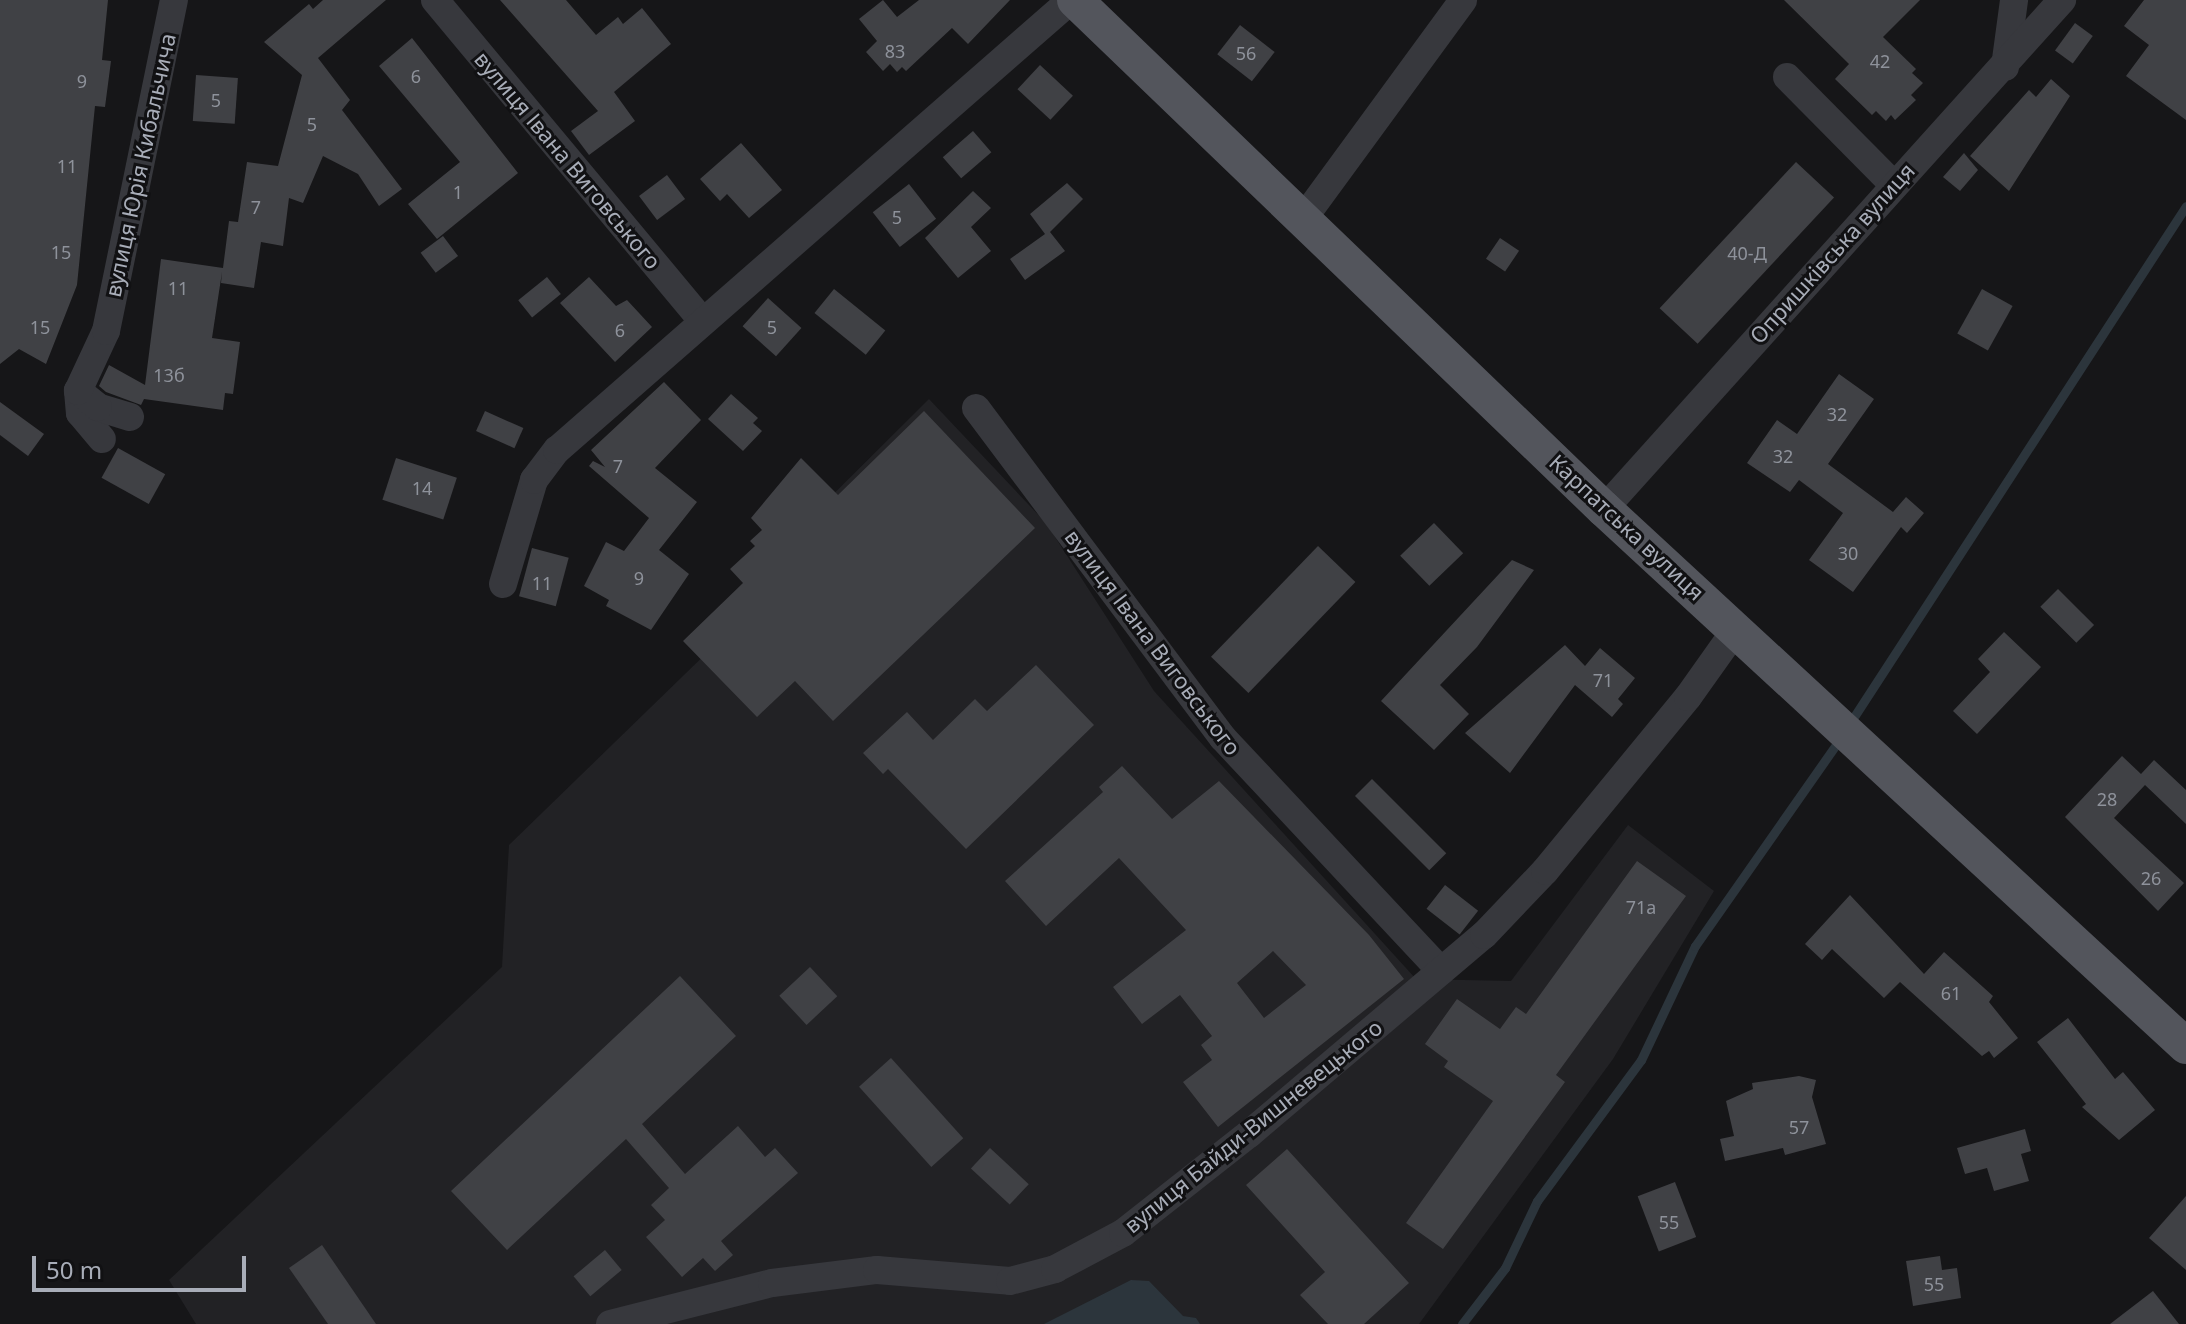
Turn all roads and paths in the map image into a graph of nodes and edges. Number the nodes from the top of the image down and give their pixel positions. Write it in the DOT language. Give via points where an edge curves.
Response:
graph roads {
  1 [pos="174,0"];
  2 [pos="435,0"];
  3 [pos="1073,0"];
  4 [pos="1463,0"];
  5 [pos="2014,0"];
  6 [pos="2062,0"];
  7 [pos="2005,67"];
  8 [pos="1787,77"];
  9 [pos="1892,183"];
  10 [pos="1303,219"];
  11 [pos="702,320"];
  12 [pos="78,391"];
  13 [pos="976,408"];
  14 [pos="130,417"];
  15 [pos="102,439"];
  16 [pos="1604,509"];
  17 [pos="503,584"];
  18 [pos="1737,628"];
  19 [pos="1441,971"];
  20 [pos="2186,1046"];
  21 [pos="610,1324"];
  1 -- 12 [label="street, вулиця Юрія Кибальчича" via="106,331"];
  2 -- 11 [label="street, вулиця Івана Виговського"];
  3 -- 10 [label="main road, Карпатська вулиця"];
  3 -- 11 [label="street"];
  4 -- 10 [label="street"];
  5 -- 7 [label="street"];
  6 -- 7 [label="street, Опришківська вулиця"];
  7 -- 9 [label="street, Опришківська вулиця"];
  8 -- 9 [label="street"];
  9 -- 16 [label="street, Опришківська вулиця"];
  10 -- 16 [label="main road, Карпатська вулиця"];
  11 -- 17 [label="street" via="557,450 534,480"];
  12 -- 14 [label="street" via="98,407"];
  12 -- 15 [label="street" via="80,413"];
  13 -- 19 [label="street, вулиця Івана Виговського" via="1223,738"];
  16 -- 18 [label="main road, Карпатська вулиця"];
  18 -- 19 [label="street, вулиця Байди-Вишневецького" via="1688,697 1545,871"];
  18 -- 20 [label="main road, Карпатська вулиця"];
  19 -- 21 [label="street, вулиця Байди-Вишневецького" via="1123,1233 1055,1269 1010,1281 862,1272 772,1283"];
}
